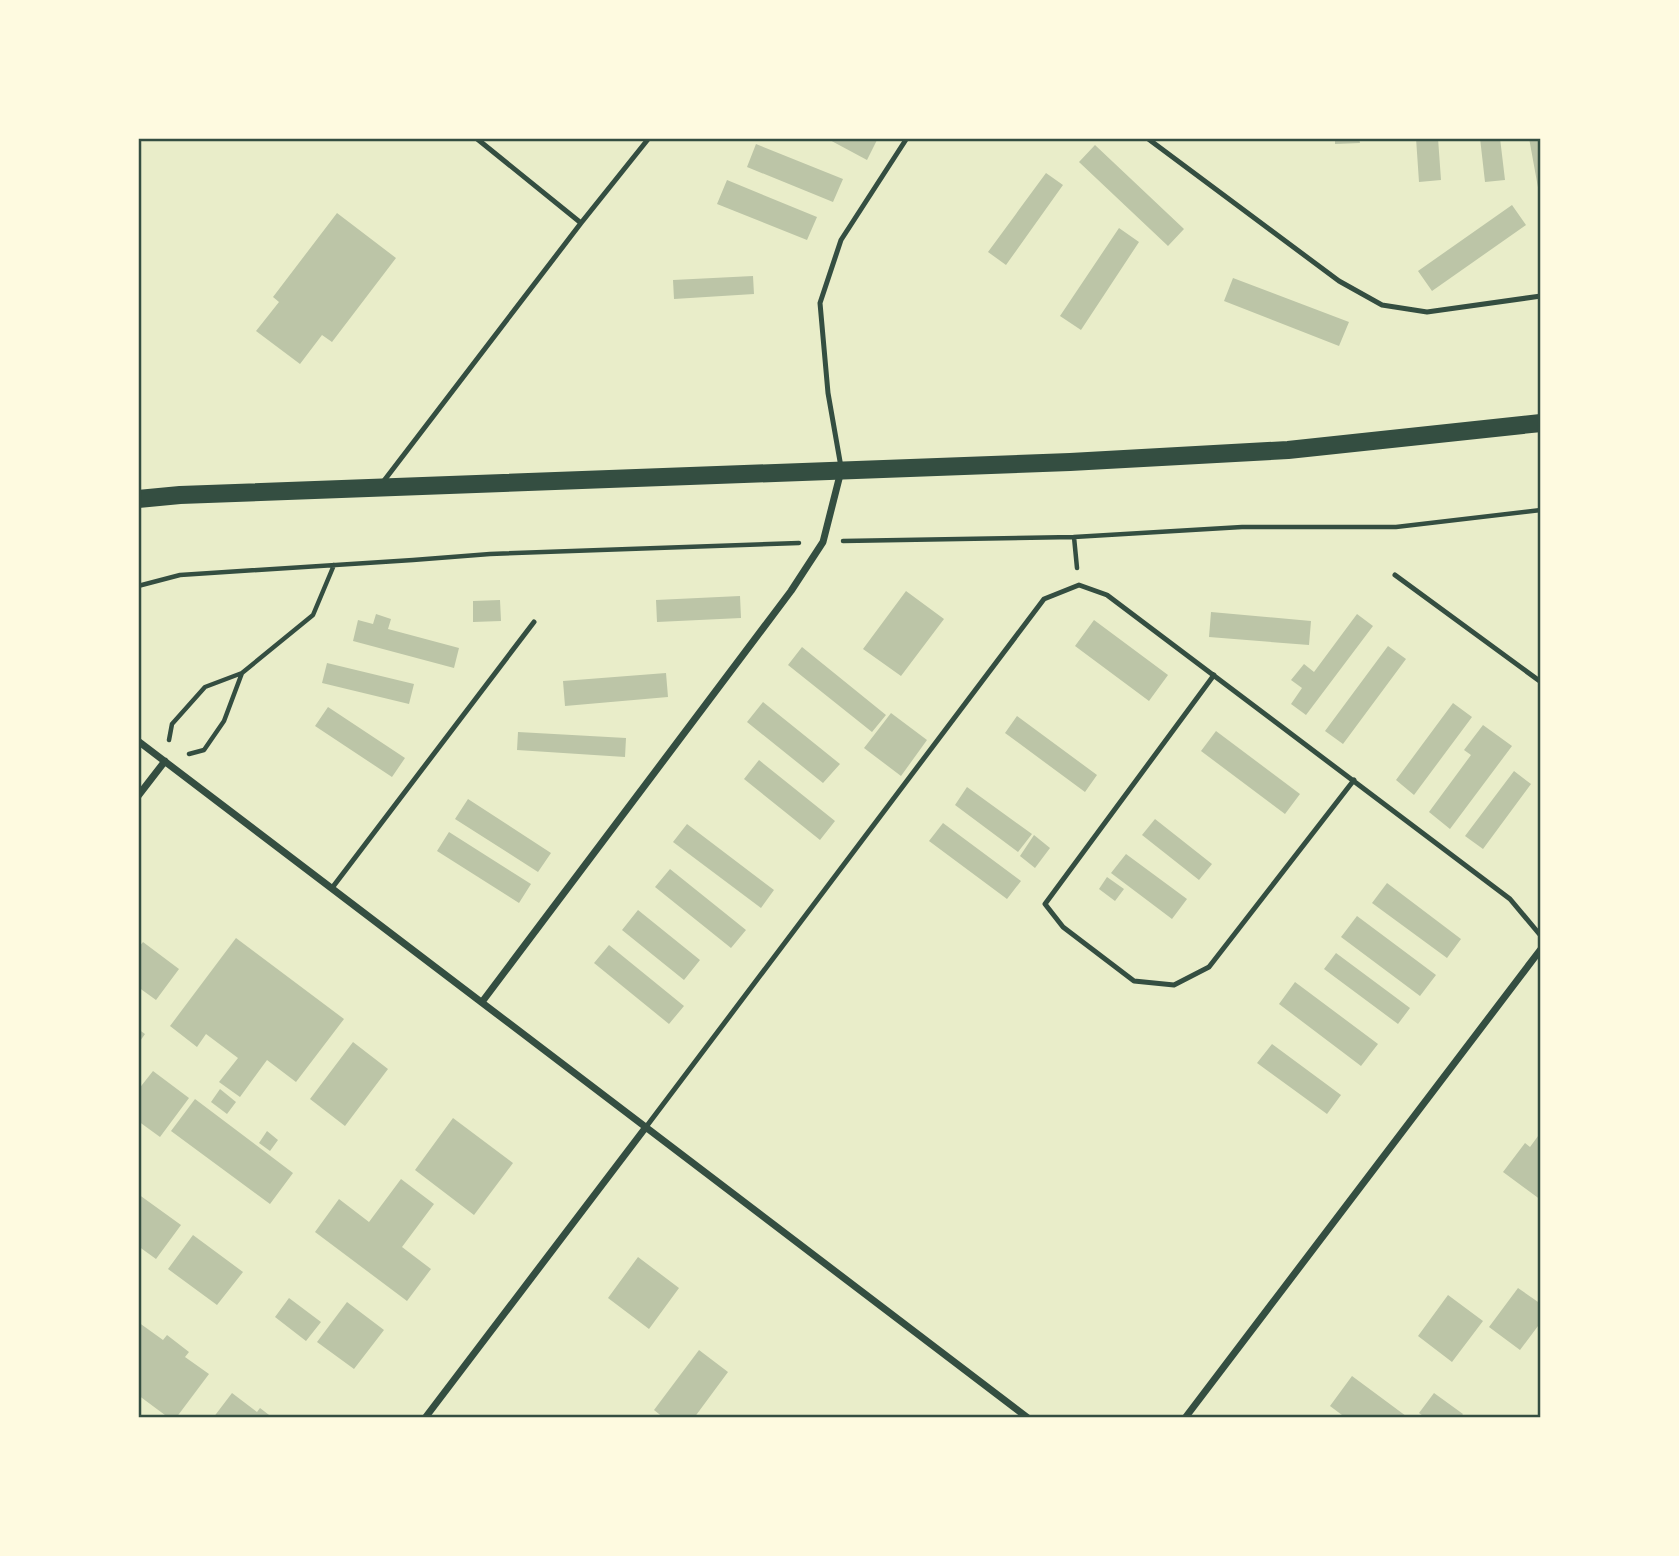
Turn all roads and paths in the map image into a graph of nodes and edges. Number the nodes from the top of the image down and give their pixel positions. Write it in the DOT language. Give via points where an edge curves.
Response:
graph roads {
  1 [pos="476,138"];
  2 [pos="649,138"];
  3 [pos="907,138"];
  4 [pos="1147,138"];
  5 [pos="581,223"];
  6 [pos="1541,296"];
  7 [pos="1541,423"];
  8 [pos="841,470"];
  9 [pos="379,488"];
  10 [pos="138,499"];
  11 [pos="1074,537"];
  12 [pos="334,565"];
  13 [pos="1395,575"];
  14 [pos="1079,585"];
  15 [pos="534,622"];
  16 [pos="242,674"];
  17 [pos="1214,675"];
  18 [pos="1541,682"];
  19 [pos="138,741"];
  20 [pos="165,761"];
  21 [pos="1353,780"];
  22 [pos="138,796"];
  23 [pos="332,888"];
  24 [pos="1541,936"];
  25 [pos="1541,949"];
  26 [pos="482,1002"];
  27 [pos="646,1128"];
  28 [pos="425,1418"];
  29 [pos="1028,1418"];
  30 [pos="1185,1418"];
  1 -- 5 [label="lane"];
  2 -- 5 [label="lane"];
  3 -- 8 [label="lane" via="841,240 820,303"];
  4 -- 6 [label="lane" via="1339,281 1382,304 1427,312"];
  5 -- 9 [label="lane"];
  7 -- 8 [label="main road" via="1289,450"];
  8 -- 9 [label="main road"];
  8 -- 26 [label="street" via="823,542 791,591"];
  9 -- 10 [label="main road"];
  11 -- 14 [label="path"];
  12 -- 16 [label="path" via="313,615"];
  13 -- 18 [label="lane"];
  14 -- 17 [label="lane" via="1107,595"];
  14 -- 27 [label="lane" via="1044,599"];
  15 -- 23 [label="lane"];
  16 -- 20 [label="path" via="224,721 204,750"];
  16 -- 20 [label="path" via="205,687 172,724"];
  17 -- 21 [label="lane"];
  17 -- 21 [label="lane" via="1045,904 1063,927 1134,981 1174,985 1209,967"];
  19 -- 20 [label="street"];
  20 -- 22 [label="street"];
  20 -- 23 [label="street"];
  21 -- 24 [label="lane" via="1510,899"];
  23 -- 26 [label="street"];
  25 -- 30 [label="street"];
  26 -- 27 [label="street"];
  27 -- 28 [label="street"];
  27 -- 29 [label="street"];
}
